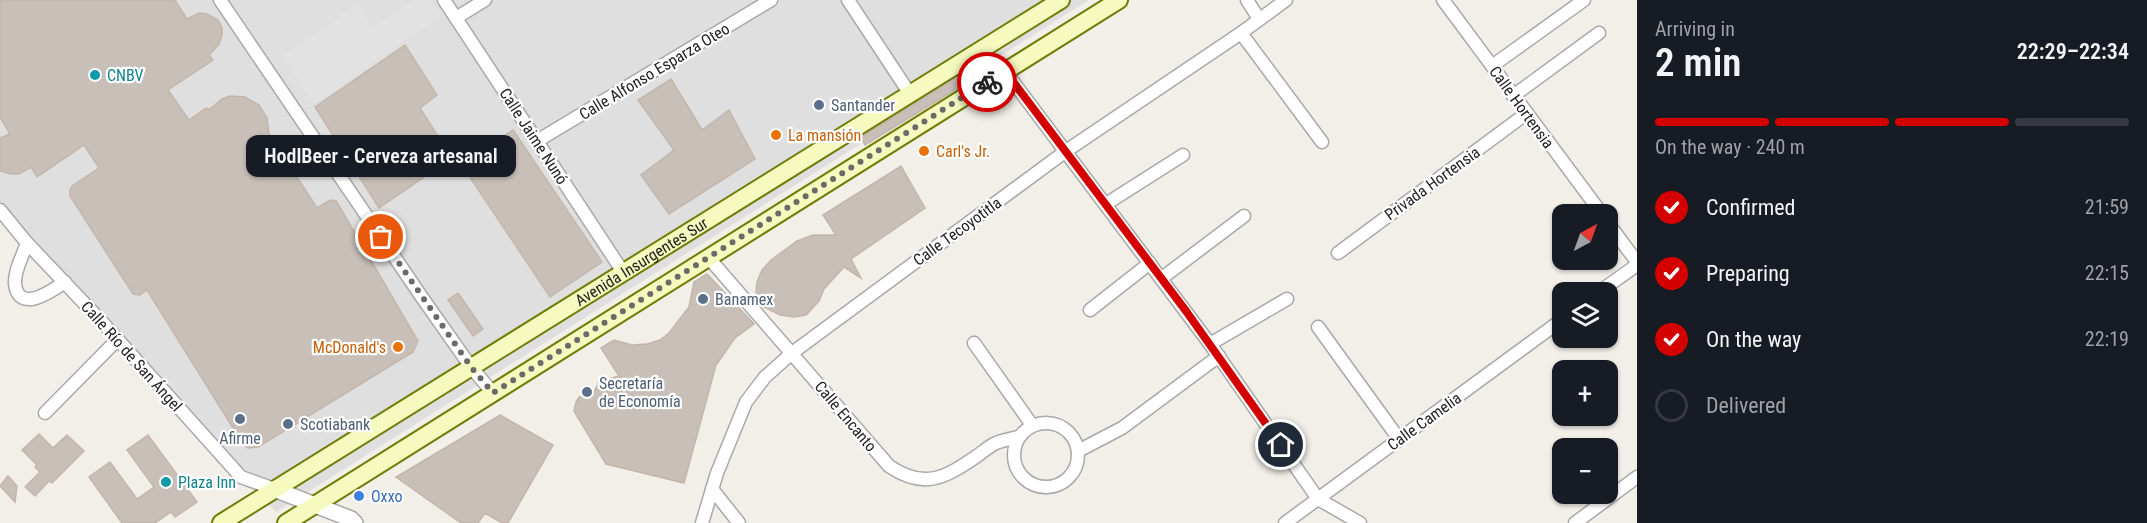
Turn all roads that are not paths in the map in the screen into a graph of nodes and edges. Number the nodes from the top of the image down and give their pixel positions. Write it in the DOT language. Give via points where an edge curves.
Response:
graph roads {
  1 [pos="220,0"];
  2 [pos="444,0"];
  3 [pos="485,0"];
  4 [pos="771,0"];
  5 [pos="848,0"];
  6 [pos="1061,0"];
  7 [pos="1119,0"];
  8 [pos="1246,0"];
  9 [pos="1286,0"];
  10 [pos="1443,0"];
  11 [pos="1584,0"];
  12 [pos="456,18"];
  13 [pos="1260,19"];
  14 [pos="1241,33"];
  15 [pos="1599,33"];
  16 [pos="1492,66"];
  17 [pos="1005,71"];
  18 [pos="910,94"];
  19 [pos="1513,96"];
  20 [pos="1527,113"];
  21 [pos="537,141"];
  22 [pos="1322,142"];
  23 [pos="1066,151"];
  24 [pos="1183,155"];
  25 [pos="1106,204"];
  26 [pos="1595,204"];
  27 [pos="0,210"];
  28 [pos="1244,216"];
  29 [pos="1618,237"];
  30 [pos="27,243"];
  31 [pos="1338,253"];
  32 [pos="708,257"];
  33 [pos="1150,263"];
  34 [pos="1637,263"];
  35 [pos="623,272"];
  36 [pos="1162,278"];
  37 [pos="65,282"];
  38 [pos="1612,282"];
  39 [pos="1287,299"];
  40 [pos="1090,310"];
  41 [pos="1318,327"];
  42 [pos="1552,327"];
  43 [pos="117,340"];
  44 [pos="974,343"];
  45 [pos="1210,344"];
  46 [pos="792,353"];
  47 [pos="1219,356"];
  48 [pos="471,367"];
  49 [pos="493,393"];
  50 [pos="45,413"];
  51 [pos="1032,425"];
  52 [pos="1018,437"];
  53 [pos="1399,439"];
  54 [pos="1078,451"];
  55 [pos="1637,477"];
  56 [pos="274,489"];
  57 [pos="712,489"];
  58 [pos="1318,499"];
  59 [pos="315,505"];
  60 [pos="220,523"];
  61 [pos="286,523"];
  62 [pos="355,523"];
  63 [pos="702,523"];
  64 [pos="739,523"];
  65 [pos="1285,523"];
  66 [pos="1360,523"];
  67 [pos="1575,523"];
  1 -- 48 [label="street"];
  2 -- 12 [label="street, Calle Jaime Nunó"];
  3 -- 12 [label="street"];
  4 -- 21 [label="street, Calle Alfonso Esparza Oteo"];
  5 -- 18 [label="street"];
  6 -- 18 [label="main road, Avenida Insurgentes Sur"];
  7 -- 17 [label="main road, Avenida Insurgentes Sur"];
  8 -- 13 [label="street"];
  9 -- 13 [label="street, Calle Tecoyotitla"];
  10 -- 16 [label="street, Calle Hortensia"];
  11 -- 16 [label="street"];
  12 -- 21 [label="street, Calle Jaime Nunó"];
  13 -- 14 [label="street, Calle Tecoyotitla"];
  14 -- 22 [label="street"];
  14 -- 23 [label="street, Calle Tecoyotitla"];
  15 -- 19 [label="street"];
  16 -- 19 [label="street, Calle Hortensia"];
  17 -- 23 [label="street"];
  17 -- 32 [label="main road, Avenida Insurgentes Sur"];
  18 -- 35 [label="main road, Avenida Insurgentes Sur"];
  19 -- 20 [label="street, Calle Hortensia"];
  20 -- 26 [label="street, Calle Hortensia"];
  20 -- 31 [label="street, Privada Hortensia"];
  21 -- 35 [label="street, Calle Jaime Nunó"];
  23 -- 25 [label="street"];
  23 -- 46 [label="street, Calle Tecoyotitla"];
  24 -- 25 [label="street"];
  25 -- 33 [label="street"];
  27 -- 30 [label="street, Calle Río de San Ángel"];
  28 -- 36 [label="street"];
  29 -- 34 [label="street"];
  30 -- 37 [label="street, Calle Río de San Ángel"];
  30 -- 37 [label="street" via="16,273 15,285 21,295 31,300 42,297"];
  32 -- 46 [label="street, Calle Encanto"];
  32 -- 49 [label="main road, Avenida Insurgentes Sur"];
  33 -- 36 [label="street"];
  33 -- 40 [label="street"];
  34 -- 38 [label="street"];
  35 -- 48 [label="main road, Avenida Insurgentes Sur"];
  36 -- 45 [label="street"];
  37 -- 43 [label="street, Calle Río de San Ángel"];
  39 -- 45 [label="street"];
  41 -- 53 [label="street"];
  42 -- 53 [label="street, Calle Camelia"];
  43 -- 50 [label="street"];
  43 -- 56 [label="street, Calle Río de San Ángel" via="241,477"];
  44 -- 51 [label="street"];
  45 -- 47 [label="street"];
  46 -- 52 [label="street, Calle Encanto" via="889,466 903,476 922,480 941,477 996,443"];
  46 -- 57 [label="street, Calle Tecoyotitla" via="765,377 746,402"];
  47 -- 54 [label="street" via="1122,428"];
  47 -- 58 [label="street"];
  48 -- 49 [label="street"];
  48 -- 56 [label="main road, Avenida Insurgentes Sur"];
  49 -- 59 [label="main road, Avenida Insurgentes Sur"];
  51 -- 52 [label="street"];
  51 -- 54 [label="street" via="1057,425 1071,435"];
  52 -- 54 [label="street" via="1013,455 1015,465 1028,482 1037,486 1058,485 1067,480"];
  53 -- 58 [label="street, Calle Camelia"];
  55 -- 67 [label="street"];
  56 -- 59 [label="street"];
  56 -- 60 [label="main road, Avenida Insurgentes Sur"];
  57 -- 63 [label="street, Calle Tecoyotitla"];
  57 -- 64 [label="street"];
  58 -- 65 [label="street, Calle Camelia"];
  58 -- 66 [label="street"];
  59 -- 61 [label="main road, Avenida Insurgentes Sur"];
  59 -- 62 [label="street"];
}
